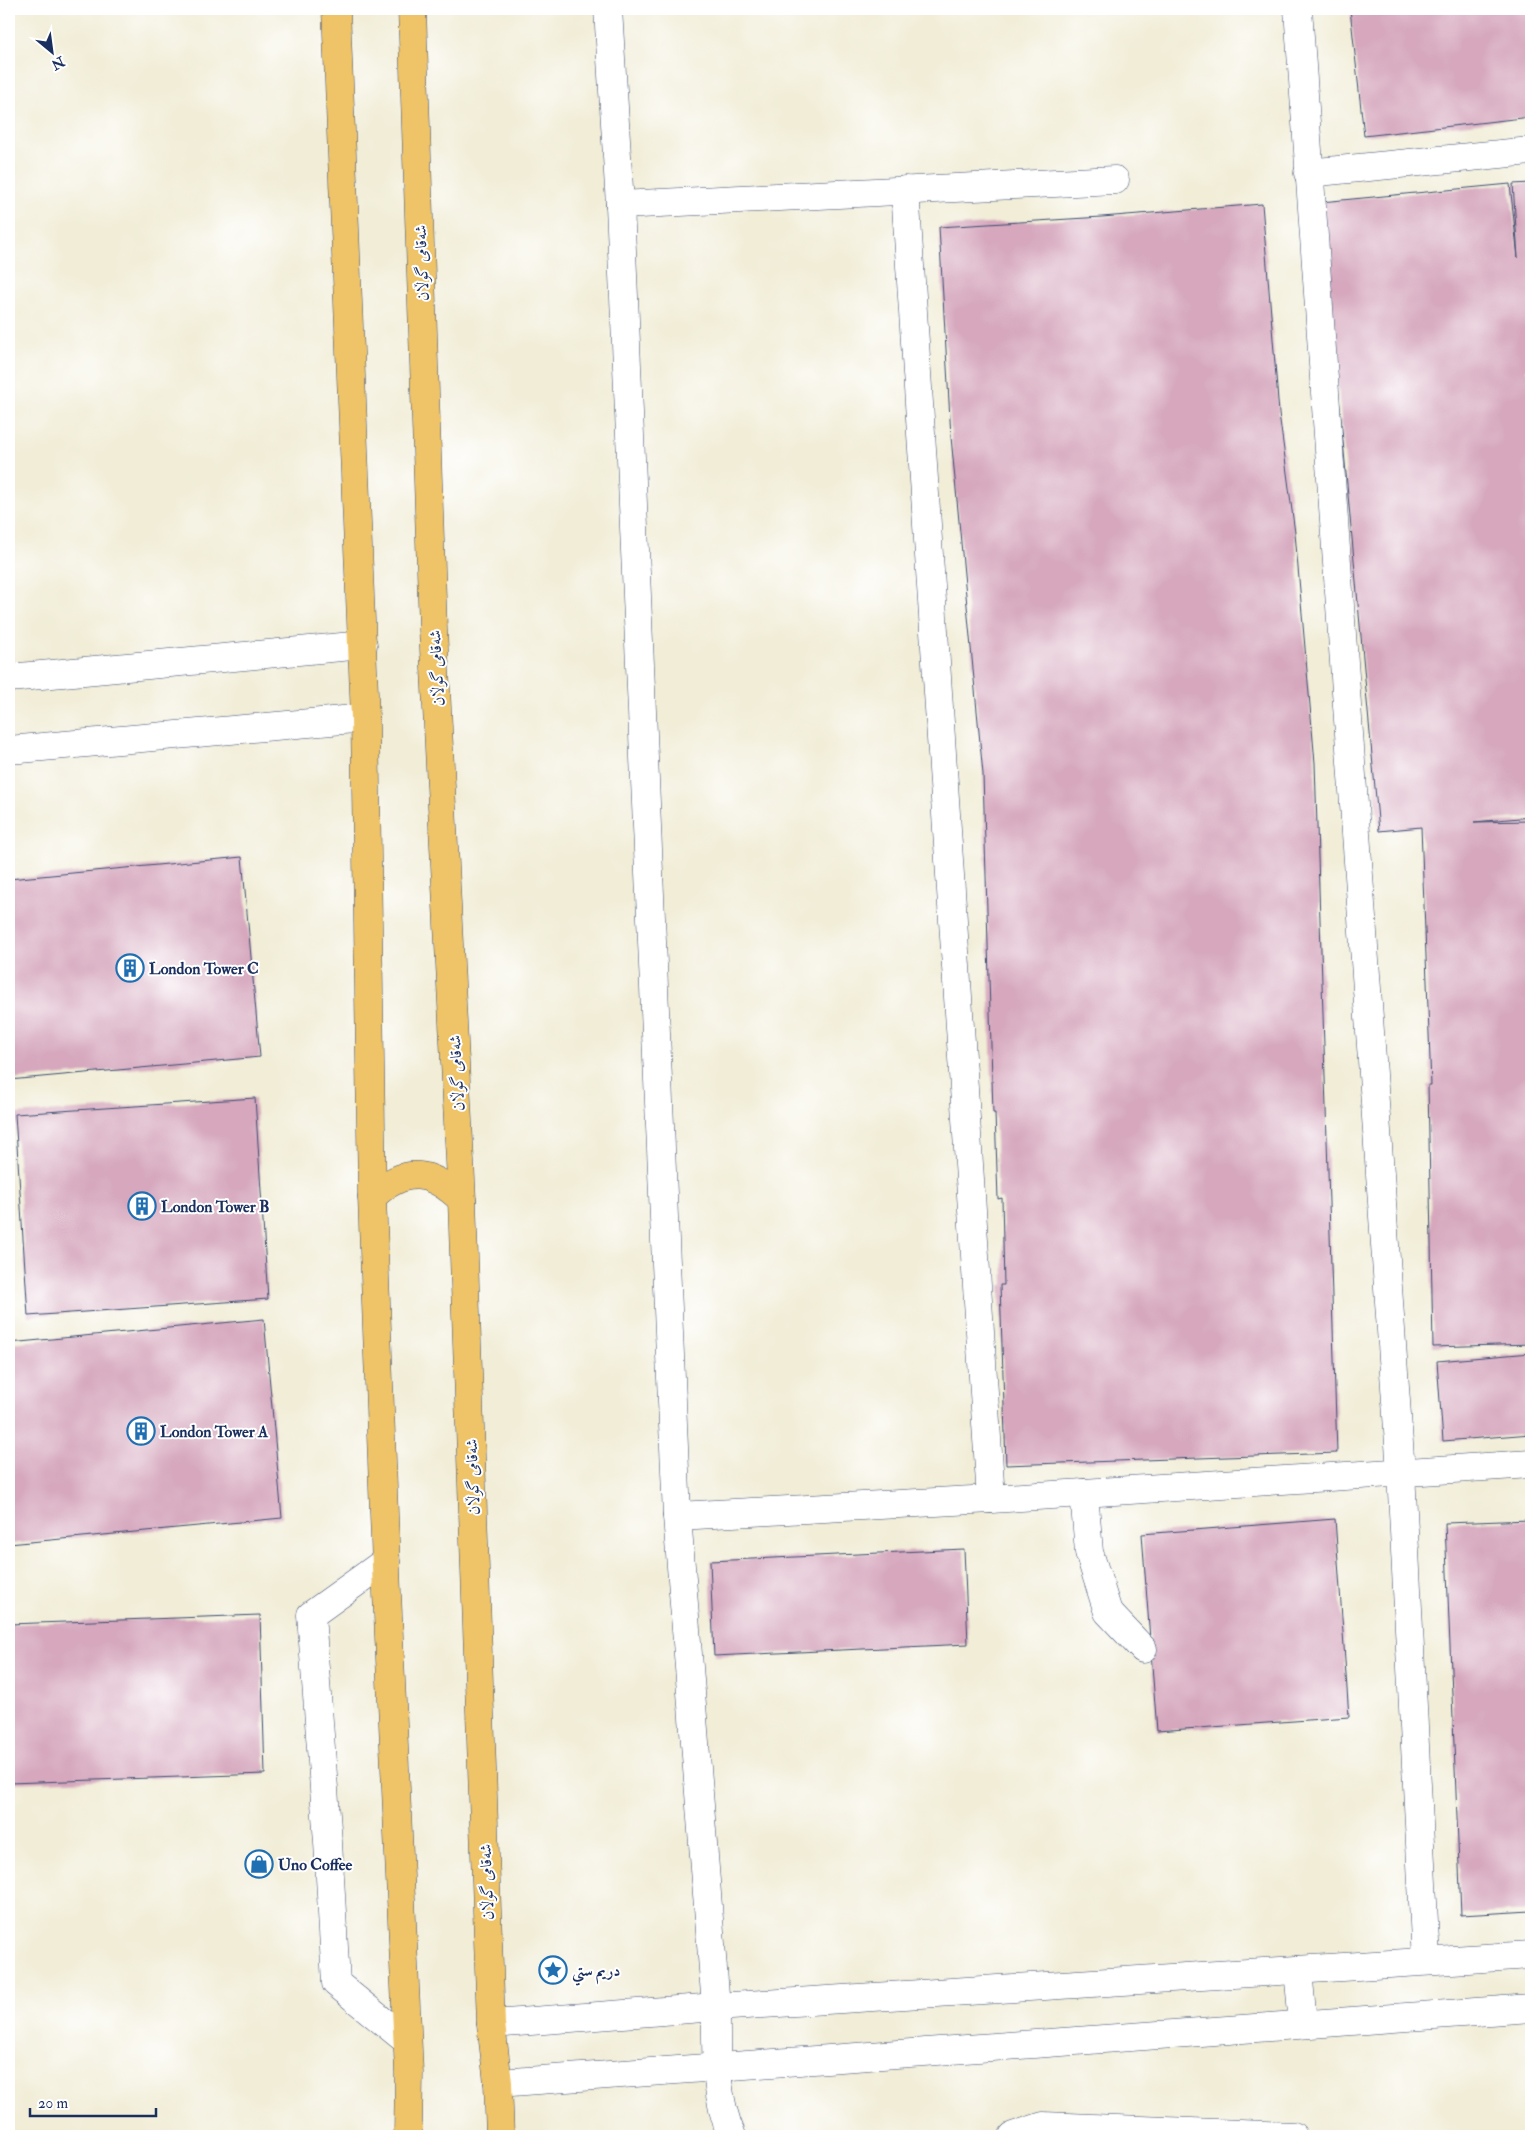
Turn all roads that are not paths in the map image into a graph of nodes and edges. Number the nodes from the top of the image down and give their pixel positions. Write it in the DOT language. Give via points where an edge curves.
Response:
graph roads {
  1 [pos="336,9"];
  2 [pos="412,9"];
  3 [pos="608,9"];
  4 [pos="1298,9"];
  5 [pos="1531,151"];
  6 [pos="1308,173"];
  7 [pos="1115,180"];
  8 [pos="905,190"];
  9 [pos="620,205"];
  10 [pos="363,646"];
  11 [pos="9,678"];
  12 [pos="365,718"];
  13 [pos="9,750"];
  14 [pos="372,1197"];
  15 [pos="462,1200"];
  16 [pos="1531,1464"];
  17 [pos="1401,1472"];
  18 [pos="1084,1493"];
  19 [pos="991,1499"];
  20 [pos="678,1516"];
  21 [pos="386,1561"];
  22 [pos="1143,1649"];
  23 [pos="1531,1955"];
  24 [pos="1426,1961"];
  25 [pos="1298,1970"];
  26 [pos="716,2007"];
  27 [pos="1531,2008"];
  28 [pos="1303,2023"];
  29 [pos="491,2024"];
  30 [pos="407,2041"];
  31 [pos="716,2067"];
  32 [pos="498,2083"];
  33 [pos="408,2136"];
  34 [pos="500,2136"];
  35 [pos="732,2136"];
  36 [pos="1013,2136"];
  37 [pos="1293,2136"];
  1 -- 10 [label="main road"];
  2 -- 15 [label="main road, شەقامی گوڵان" via="434,629"];
  3 -- 9 [label="street"];
  4 -- 6 [label="street"];
  5 -- 6 [label="street"];
  6 -- 17 [label="street"];
  7 -- 8 [label="street"];
  8 -- 9 [label="street"];
  8 -- 19 [label="street"];
  9 -- 20 [label="street"];
  10 -- 11 [label="street"];
  10 -- 12 [label="main road"];
  12 -- 13 [label="street"];
  12 -- 14 [label="main road"];
  14 -- 15 [label="main road" via="396,1179 408,1175 437,1180"];
  14 -- 21 [label="main road"];
  15 -- 29 [label="main road, شەقامی گوڵان"];
  16 -- 17 [label="street"];
  17 -- 18 [label="street"];
  17 -- 24 [label="street"];
  18 -- 19 [label="street"];
  18 -- 22 [label="street" via="1089,1552 1108,1612"];
  19 -- 20 [label="street"];
  20 -- 26 [label="street"];
  21 -- 30 [label="main road"];
  21 -- 30 [label="street" via="311,1615 336,1983"];
  23 -- 24 [label="street"];
  24 -- 25 [label="street"];
  25 -- 26 [label="street"];
  25 -- 28 [label="street"];
  26 -- 29 [label="street"];
  26 -- 31 [label="street"];
  27 -- 28 [label="street"];
  28 -- 31 [label="street"];
  29 -- 32 [label="main road, شەقامی گوڵان"];
  30 -- 33 [label="main road"];
  31 -- 32 [label="street"];
  31 -- 35 [label="street" via="726,2123"];
  32 -- 34 [label="main road, شەقامی گوڵان"];
  36 -- 37 [label="street" via="1044,2126"];
}
